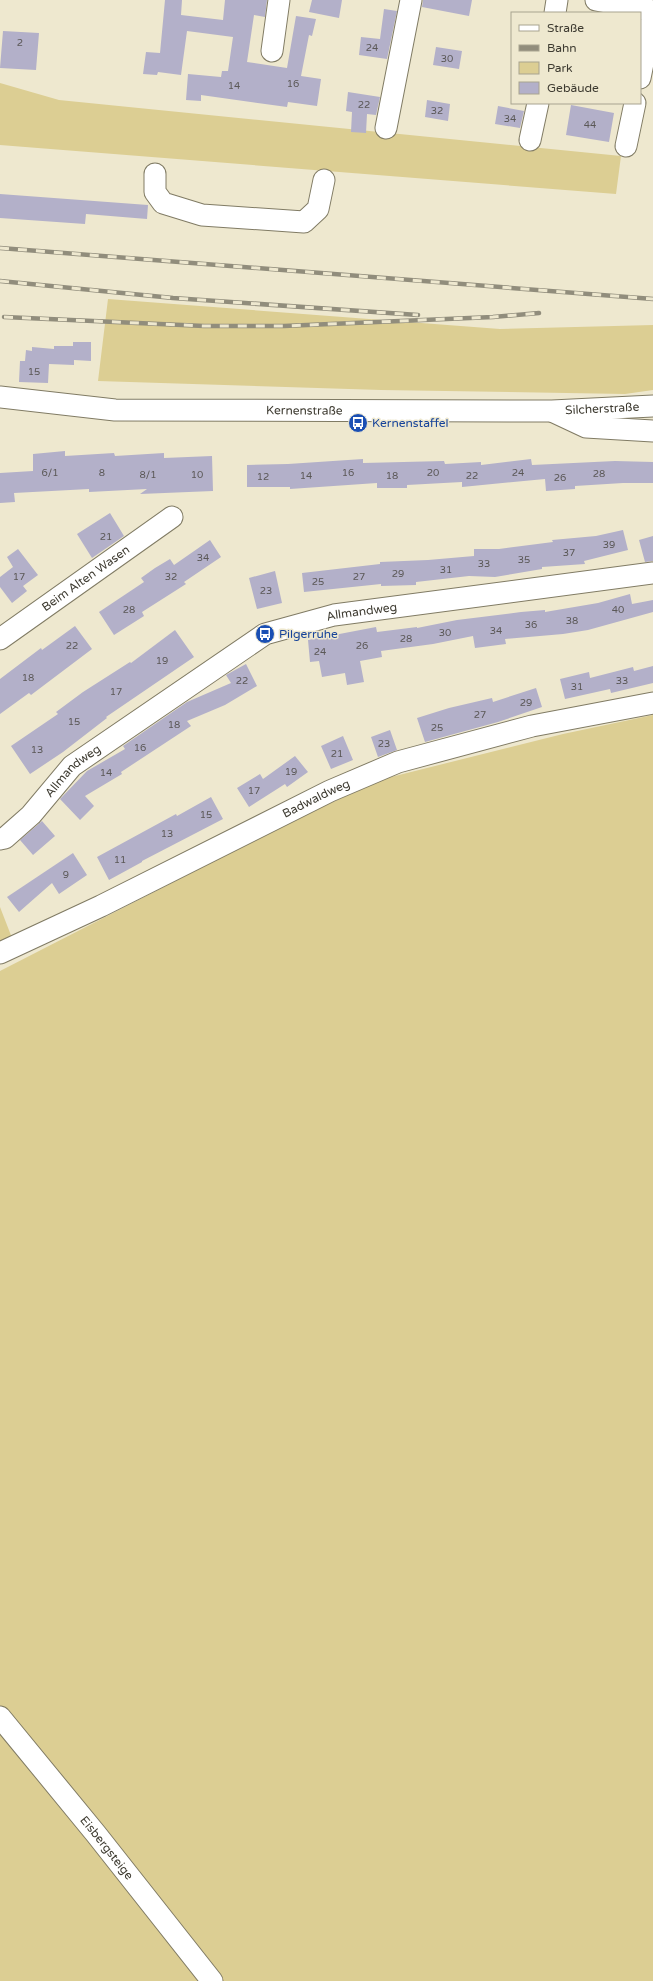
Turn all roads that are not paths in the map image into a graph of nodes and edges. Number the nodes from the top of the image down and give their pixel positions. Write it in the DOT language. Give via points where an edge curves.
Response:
graph roads {
  1 [pos="279,0"];
  2 [pos="411,0"];
  3 [pos="556,0"];
  4 [pos="596,0"];
  5 [pos="554,12"];
  6 [pos="653,12"];
  7 [pos="272,51"];
  8 [pos="641,73"];
  9 [pos="538,104"];
  10 [pos="635,104"];
  11 [pos="386,128"];
  12 [pos="530,140"];
  13 [pos="626,146"];
  14 [pos="155,174"];
  15 [pos="324,180"];
  16 [pos="0,397"];
  17 [pos="653,406"];
  18 [pos="552,411"];
  19 [pos="653,431"];
  20 [pos="172,517"];
  21 [pos="653,573"];
  22 [pos="0,639"];
  23 [pos="653,703"];
  24 [pos="0,839"];
  25 [pos="0,953"];
  26 [pos="0,1717"];
  27 [pos="212,1981"];
  1 -- 7 [label="street"];
  2 -- 11 [label="street"];
  3 -- 5 [label="street"];
  4 -- 6 [label="street"];
  6 -- 8 [label="street"];
  9 -- 12 [label="street"];
  10 -- 13 [label="street"];
  14 -- 15 [label="street" via="155,192 163,203 202,214 304,222 318,209"];
  16 -- 18 [label="street, Kernenstraße" via="115,410"];
  17 -- 18 [label="street, Silcherstraße"];
  18 -- 19 [label="street, Kernenstraße" via="586,427"];
  20 -- 22 [label="street, Beim Alten Wasen"];
  21 -- 24 [label="street, Allmandweg" via="334,615 265,634 72,766 31,815 5,838"];
  23 -- 25 [label="street, Badwaldweg" via="532,726 398,762 330,792"];
  26 -- 27 [label="street, Eisbergsteige"];
}
